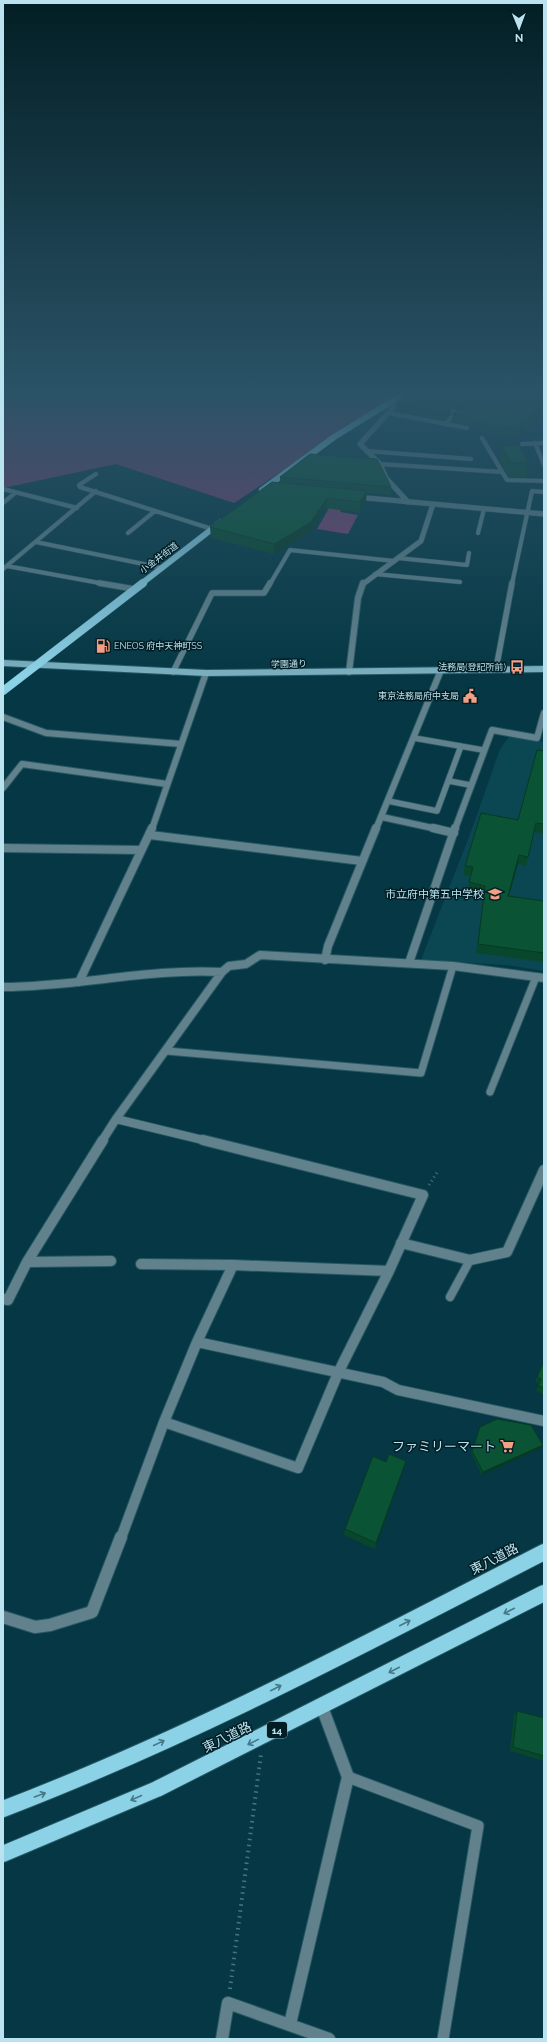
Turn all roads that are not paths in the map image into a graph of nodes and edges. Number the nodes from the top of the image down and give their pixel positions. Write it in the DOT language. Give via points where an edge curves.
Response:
graph roads {
  1 [pos="79,485"];
  2 [pos="393,485"];
  3 [pos="266,487"];
  4 [pos="273,488"];
  5 [pos="3,489"];
  6 [pos="96,491"];
  7 [pos="544,492"];
  8 [pos="15,493"];
  9 [pos="254,496"];
  10 [pos="353,496"];
  11 [pos="408,502"];
  12 [pos="3,503"];
  13 [pos="433,504"];
  14 [pos="77,508"];
  15 [pos="484,509"];
  16 [pos="155,511"];
  17 [pos="528,513"];
  18 [pos="544,514"];
  19 [pos="224,520"];
  20 [pos="212,529"];
  21 [pos="128,533"];
  22 [pos="478,533"];
  23 [pos="36,542"];
  24 [pos="469,553"];
  25 [pos="396,559"];
  26 [pos="6,565"];
  27 [pos="163,568"];
  28 [pos="374,574"];
  29 [pos="460,582"];
  30 [pos="134,589"];
  31 [pos="3,663"];
  32 [pos="35,666"];
  33 [pos="496,669"];
  34 [pos="544,669"];
  35 [pos="441,670"];
  36 [pos="173,672"];
  37 [pos="349,672"];
  38 [pos="206,673"];
  39 [pos="3,691"];
  40 [pos="544,712"];
  41 [pos="3,717"];
  42 [pos="414,738"];
  43 [pos="181,744"];
  44 [pos="461,746"];
  45 [pos="483,750"];
  46 [pos="449,781"];
  47 [pos="167,784"];
  48 [pos="470,785"];
  49 [pos="3,788"];
  50 [pos="388,800"];
  51 [pos="382,817"];
  52 [pos="454,833"];
  53 [pos="150,835"];
  54 [pos="3,848"];
  55 [pos="141,850"];
  56 [pos="362,861"];
  57 [pos="325,960"];
  58 [pos="409,963"];
  59 [pos="453,966"];
  60 [pos="222,972"];
  61 [pos="540,977"];
  62 [pos="79,982"];
  63 [pos="3,987"];
  64 [pos="167,1051"];
  65 [pos="490,1092"];
  66 [pos="116,1119"];
  67 [pos="544,1170"];
  68 [pos="401,1243"];
  69 [pos="470,1260"];
  70 [pos="111,1261"];
  71 [pos="27,1262"];
  72 [pos="141,1264"];
  73 [pos="233,1265"];
  74 [pos="389,1271"];
  75 [pos="450,1297"];
  76 [pos="3,1299"];
  77 [pos="197,1342"];
  78 [pos="338,1372"];
  79 [pos="544,1421"];
  80 [pos="164,1422"];
  81 [pos="544,1552"];
  82 [pos="544,1593"];
  83 [pos="3,1617"];
  84 [pos="322,1707"];
  85 [pos="348,1777"];
  86 [pos="3,1809"];
  87 [pos="3,1854"];
  88 [pos="290,2024"];
  89 [pos="222,2039"];
  90 [pos="329,2039"];
  91 [pos="443,2039"];
  1 -- 6 [label="lane"];
  2 -- 11 [label="street"];
  3 -- 4 [label="street"];
  3 -- 9 [label="main road"];
  5 -- 8 [label="lane"];
  6 -- 14 [label="lane"];
  6 -- 16 [label="lane"];
  7 -- 17 [label="lane" via="532,490"];
  8 -- 12 [label="lane"];
  8 -- 14 [label="lane"];
  10 -- 11 [label="street"];
  11 -- 13 [label="street"];
  13 -- 15 [label="street"];
  13 -- 25 [label="street" via="421,541"];
  14 -- 23 [label="lane"];
  15 -- 17 [label="street"];
  15 -- 22 [label="lane"];
  16 -- 20 [label="lane"];
  16 -- 21 [label="lane"];
  17 -- 18 [label="street"];
  17 -- 33 [label="lane" via="521,536"];
  19 -- 20 [label="main road, 小金井街道"];
  20 -- 27 [label="main road, 小金井街道"];
  23 -- 26 [label="lane"];
  23 -- 27 [label="lane"];
  24 -- 25 [label="lane" via="467,565"];
  25 -- 28 [label="street"];
  25 -- 36 [label="lane" via="290,550 264,593 212,594"];
  26 -- 30 [label="lane"];
  27 -- 30 [label="main road, 小金井街道"];
  28 -- 29 [label="lane"];
  28 -- 37 [label="street" via="363,582 358,598"];
  30 -- 32 [label="main road, 小金井街道"];
  31 -- 32 [label="street, 学園通り"];
  32 -- 36 [label="street, 学園通り"];
  32 -- 39 [label="main road, 小金井街道"];
  33 -- 34 [label="street, 学園通り"];
  33 -- 35 [label="street, 学園通り"];
  35 -- 37 [label="street, 学園通り"];
  35 -- 42 [label="street"];
  36 -- 38 [label="street, 学園通り"];
  37 -- 38 [label="street, 学園通り"];
  38 -- 43 [label="street"];
  40 -- 45 [label="street" via="537,738 492,730"];
  41 -- 43 [label="street" via="46,733"];
  42 -- 44 [label="lane"];
  42 -- 50 [label="street"];
  43 -- 47 [label="street"];
  44 -- 45 [label="lane"];
  44 -- 46 [label="lane"];
  45 -- 48 [label="street"];
  46 -- 48 [label="lane"];
  46 -- 50 [label="lane" via="437,811"];
  47 -- 49 [label="street" via="22,764"];
  47 -- 53 [label="street"];
  48 -- 52 [label="street"];
  50 -- 51 [label="street"];
  51 -- 52 [label="street"];
  51 -- 56 [label="street"];
  52 -- 58 [label="street"];
  53 -- 55 [label="street"];
  53 -- 56 [label="street"];
  54 -- 55 [label="street"];
  55 -- 62 [label="street"];
  56 -- 57 [label="street" via="328,946"];
  57 -- 58 [label="street"];
  57 -- 60 [label="street" via="260,955 246,964 229,966"];
  58 -- 59 [label="street"];
  59 -- 61 [label="street"];
  59 -- 64 [label="lane" via="421,1073"];
  60 -- 62 [label="street" via="160,972"];
  60 -- 64 [label="street"];
  61 -- 65 [label="lane"];
  62 -- 63 [label="street" via="57,986"];
  64 -- 66 [label="street"];
  66 -- 68 [label="street" via="423,1195"];
  66 -- 71 [label="street"];
  67 -- 69 [label="street" via="507,1252"];
  68 -- 69 [label="street"];
  68 -- 74 [label="street"];
  69 -- 75 [label="lane"];
  70 -- 71 [label="street"];
  71 -- 76 [label="street" via="8,1300"];
  72 -- 73 [label="street"];
  73 -- 74 [label="street"];
  73 -- 77 [label="street"];
  74 -- 78 [label="street"];
  77 -- 78 [label="street"];
  77 -- 80 [label="street"];
  78 -- 79 [label="street" via="383,1382 398,1390"];
  78 -- 80 [label="street" via="298,1468"];
  80 -- 83 [label="street" via="92,1612 35,1627"];
  86 -- 81 [label="main road, 東八道路, one-way" via="72,1784 243,1704"];
  82 -- 84 [label="main road, 東八道路 / 14, one-way"];
  84 -- 85 [label="street"];
  84 -- 87 [label="main road, 東八道路 / 14, one-way" via="157,1789"];
  85 -- 88 [label="street"];
  85 -- 91 [label="lane" via="478,1826"];
  88 -- 89 [label="street" via="228,2004"];
  88 -- 90 [label="street"];
}
